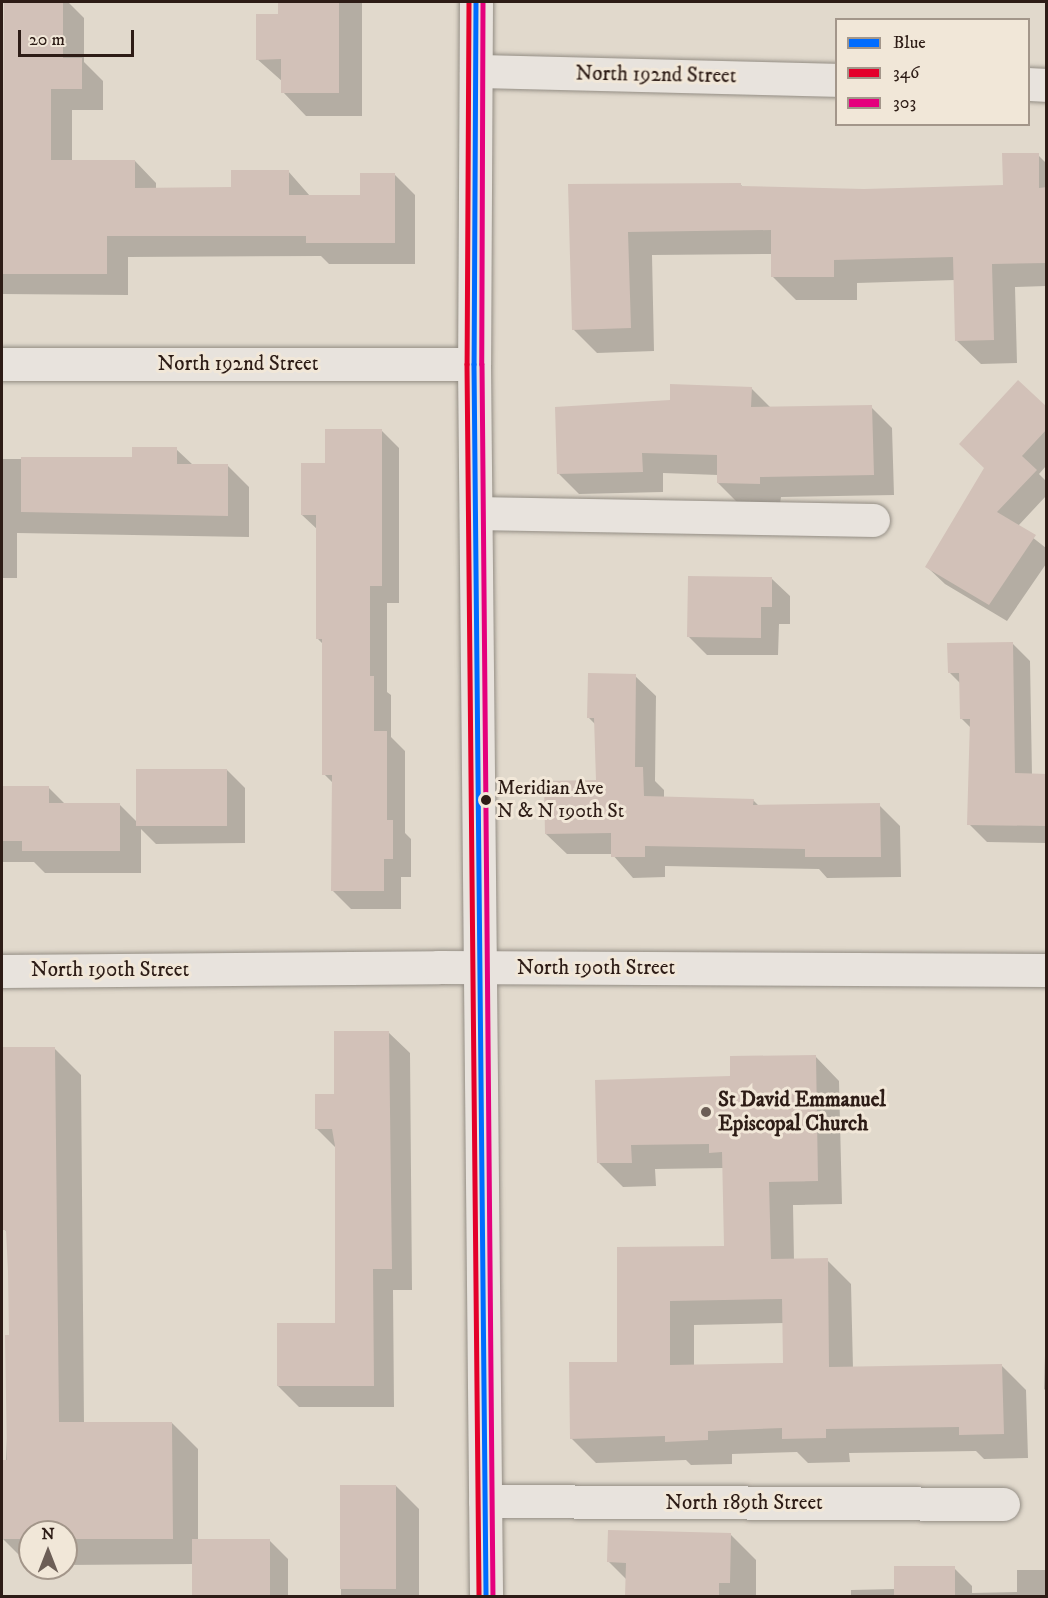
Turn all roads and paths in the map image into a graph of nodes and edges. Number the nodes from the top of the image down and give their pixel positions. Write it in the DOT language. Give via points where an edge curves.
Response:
graph roads {
  1 [pos="476,2"];
  2 [pos="476,71"];
  3 [pos="835,80"];
  4 [pos="1030,84"];
  5 [pos="1047,85"];
  6 [pos="2,364"];
  7 [pos="474,364"];
  8 [pos="476,513"];
  9 [pos="873,520"];
  10 [pos="480,967"];
  11 [pos="1047,970"];
  12 [pos="2,971"];
  13 [pos="485,1501"];
  14 [pos="1003,1504"];
  15 [pos="486,1596"];
  1 -- 2 [label="street"];
  2 -- 3 [label="street, North 192nd Street"];
  2 -- 7 [label="street"];
  4 -- 5 [label="street"];
  6 -- 7 [label="street, North 192nd Street"];
  7 -- 8 [label="street"];
  8 -- 9 [label="street"];
  8 -- 10 [label="street"];
  10 -- 11 [label="street, North 190th Street"];
  10 -- 12 [label="street, North 190th Street"];
  10 -- 13 [label="street"];
  13 -- 14 [label="street, North 189th Street"];
  13 -- 15 [label="street"];
}
